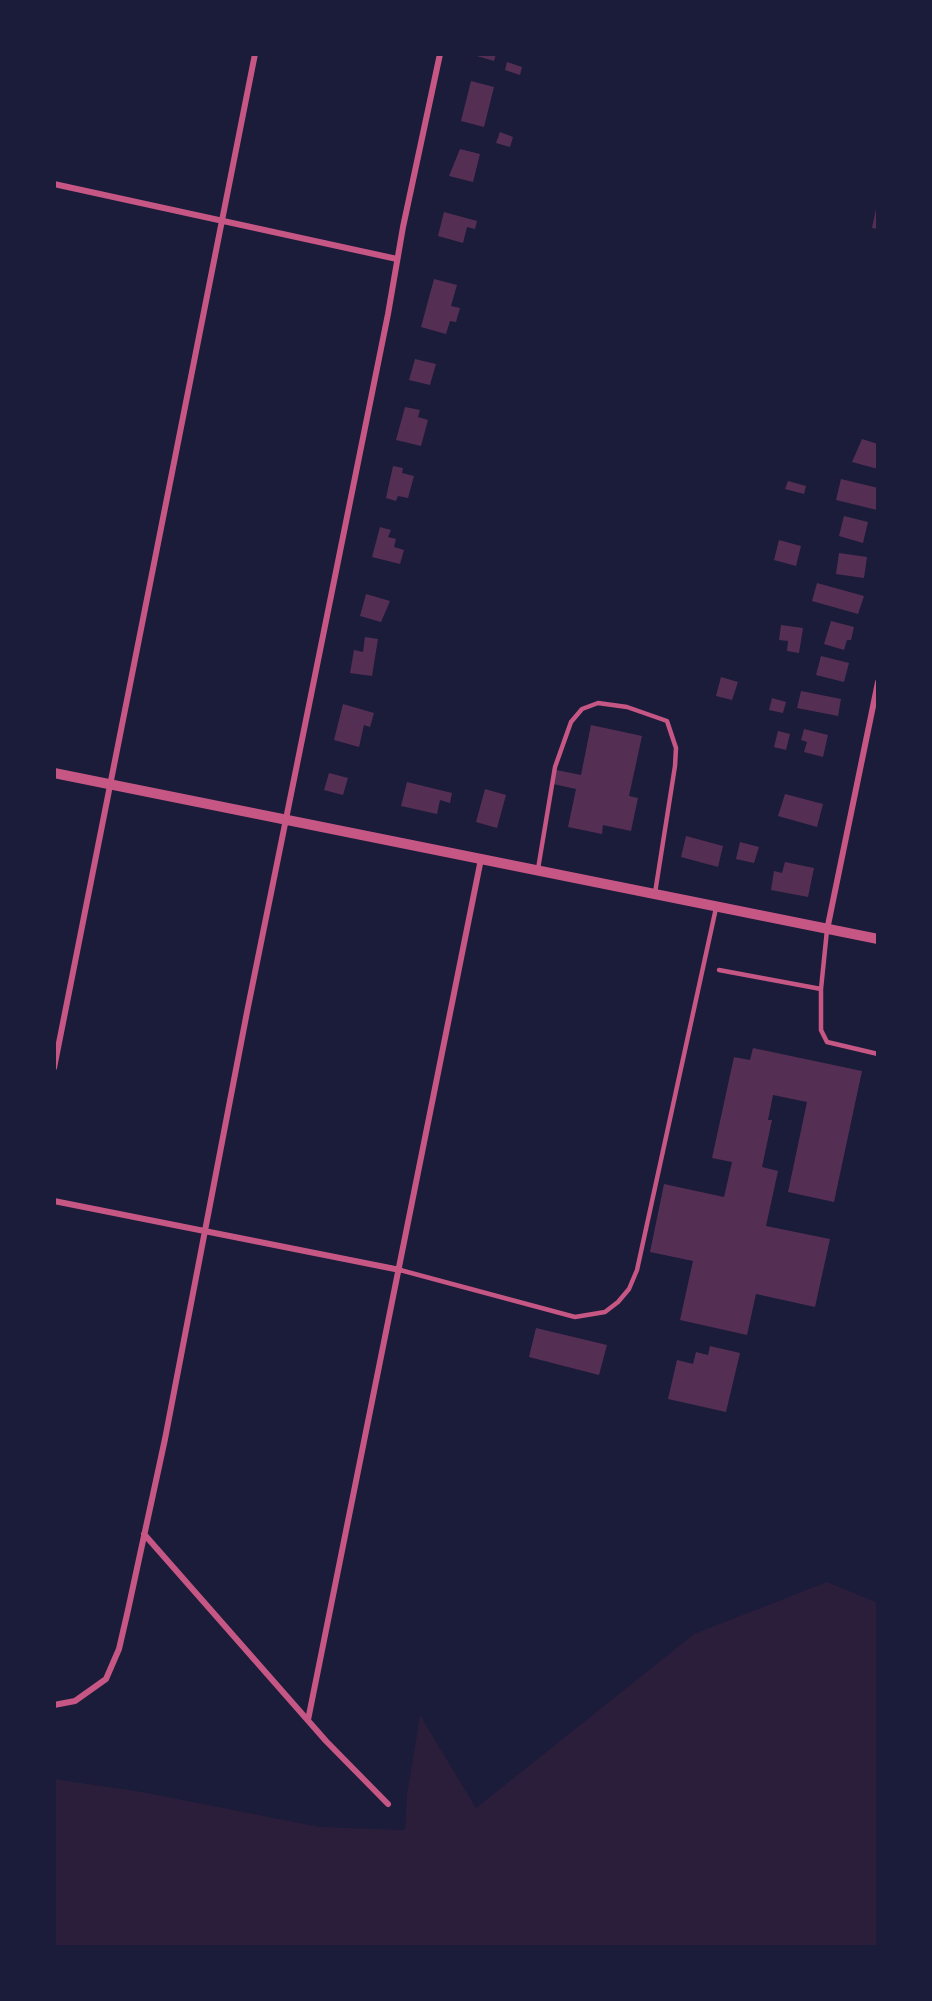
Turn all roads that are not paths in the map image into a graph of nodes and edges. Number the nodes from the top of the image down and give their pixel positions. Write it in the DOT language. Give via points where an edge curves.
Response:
graph roads {
  1 [pos="255,54"];
  2 [pos="440,54"];
  3 [pos="54,184"];
  4 [pos="222,220"];
  5 [pos="397,259"];
  6 [pos="878,682"];
  7 [pos="54,773"];
  8 [pos="110,784"];
  9 [pos="286,820"];
  10 [pos="482,859"];
  11 [pos="538,870"];
  12 [pos="655,893"];
  13 [pos="717,906"];
  14 [pos="827,930"];
  15 [pos="878,939"];
  16 [pos="719,970"];
  17 [pos="821,989"];
  18 [pos="878,1054"];
  19 [pos="54,1068"];
  20 [pos="54,1201"];
  21 [pos="205,1231"];
  22 [pos="400,1270"];
  23 [pos="144,1534"];
  24 [pos="54,1705"];
  25 [pos="308,1720"];
  26 [pos="388,1804"];
  1 -- 4 [label="street"];
  2 -- 5 [label="street"];
  3 -- 4 [label="street"];
  4 -- 5 [label="street"];
  4 -- 8 [label="street"];
  5 -- 9 [label="street"];
  6 -- 14 [label="street"];
  7 -- 8 [label="street"];
  8 -- 9 [label="street"];
  8 -- 19 [label="street"];
  9 -- 10 [label="street"];
  9 -- 21 [label="street"];
  10 -- 11 [label="street"];
  10 -- 22 [label="street"];
  11 -- 12 [label="street"];
  11 -- 12 [label="lane" via="555,767 571,722 582,709 598,703 627,707 667,721 676,748"];
  12 -- 13 [label="street"];
  13 -- 14 [label="street"];
  13 -- 22 [label="lane" via="637,1270 618,1302 605,1312 575,1317"];
  14 -- 15 [label="street"];
  14 -- 17 [label="lane"];
  16 -- 17 [label="lane"];
  17 -- 18 [label="lane" via="821,1030 827,1042"];
  20 -- 21 [label="street"];
  21 -- 22 [label="street"];
  21 -- 23 [label="street"];
  22 -- 25 [label="street"];
  23 -- 24 [label="street" via="119,1648 109,1672 91,1692 75,1701"];
  23 -- 25 [label="street"];
  25 -- 26 [label="street"];
}
